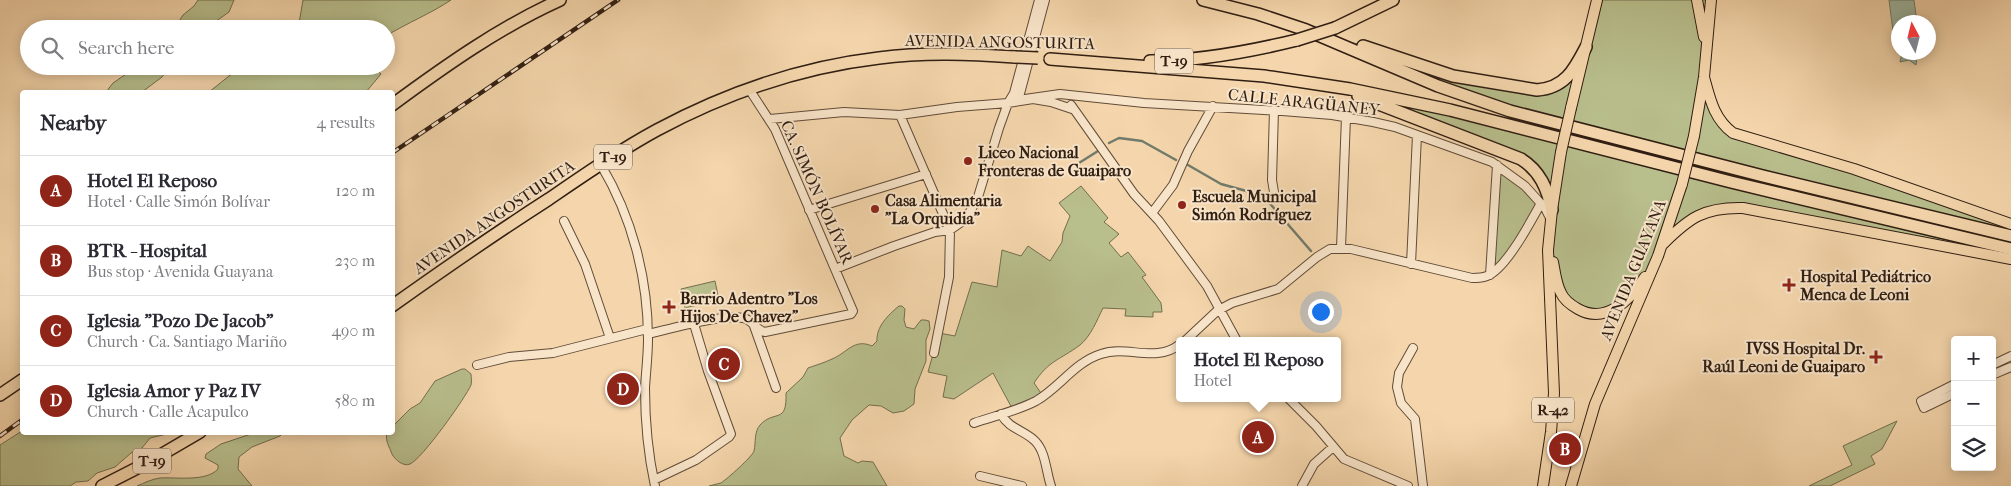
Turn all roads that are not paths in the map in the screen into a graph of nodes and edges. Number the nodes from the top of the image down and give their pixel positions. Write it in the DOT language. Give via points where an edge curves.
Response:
graph roads {
  1 [pos="560,0"];
  2 [pos="1039,0"];
  3 [pos="1046,0"];
  4 [pos="1203,0"];
  5 [pos="1393,0"];
  6 [pos="1597,0"];
  7 [pos="1697,0"];
  8 [pos="1711,0"];
  9 [pos="1306,30"];
  10 [pos="1586,47"];
  11 [pos="1044,58"];
  12 [pos="1706,58"];
  13 [pos="1704,77"];
  14 [pos="1321,84"];
  15 [pos="749,89"];
  16 [pos="1069,95"];
  17 [pos="1021,100"];
  18 [pos="395,103"];
  19 [pos="1008,103"];
  20 [pos="1213,106"];
  21 [pos="1072,109"];
  22 [pos="1274,110"];
  23 [pos="900,115"];
  24 [pos="1346,117"];
  25 [pos="770,119"];
  26 [pos="1417,135"];
  27 [pos="601,164"];
  28 [pos="1497,165"];
  29 [pos="926,174"];
  30 [pos="1275,198"];
  31 [pos="1541,203"];
  32 [pos="809,210"];
  33 [pos="1152,213"];
  34 [pos="1551,214"];
  35 [pos="564,221"];
  36 [pos="2011,224"];
  37 [pos="950,230"];
  38 [pos="2011,236"];
  39 [pos="1662,244"];
  40 [pos="1342,248"];
  41 [pos="2011,250"];
  42 [pos="1658,256"];
  43 [pos="2011,259"];
  44 [pos="1411,264"];
  45 [pos="835,269"];
  46 [pos="1490,274"];
  47 [pos="395,304"];
  48 [pos="1220,309"];
  49 [pos="694,324"];
  50 [pos="754,326"];
  51 [pos="647,331"];
  52 [pos="1189,337"];
  53 [pos="1235,337"];
  54 [pos="610,338"];
  55 [pos="1176,346"];
  56 [pos="1414,348"];
  57 [pos="934,353"];
  58 [pos="2011,356"];
  59 [pos="1996,363"];
  60 [pos="477,365"];
  61 [pos="2011,367"];
  62 [pos="1996,373"];
  63 [pos="20,381"];
  64 [pos="1951,386"];
  65 [pos="776,388"];
  66 [pos="1951,395"];
  67 [pos="0,396"];
  68 [pos="1292,402"];
  69 [pos="1001,414"];
  70 [pos="974,423"];
  71 [pos="195,435"];
  72 [pos="1333,447"];
  73 [pos="1545,474"];
  74 [pos="980,476"];
  75 [pos="654,483"];
  76 [pos="102,486"];
  77 [pos="1022,486"];
  78 [pos="1051,486"];
  79 [pos="1302,486"];
  80 [pos="1408,486"];
  81 [pos="1423,486"];
  82 [pos="1537,486"];
  83 [pos="1543,486"];
  84 [pos="1571,486"];
  1 -- 18 [label="highway" via="476,46"];
  2 -- 19 [label="street" via="1014,92"];
  3 -- 17 [label="street"];
  4 -- 9 [label="highway"];
  5 -- 11 [label="highway, AVENIDA ANGOSTURITA / T-19, bridge" via="1335,28 1242,52 1186,60 1137,62"];
  6 -- 10 [label="main road, R-42"];
  7 -- 12 [label="main road"];
  8 -- 12 [label="main road, AVENIDA GUAYANA / R-42"];
  9 -- 10 [label="highway" via="1453,76 1537,90 1544,90 1567,78"];
  9 -- 38 [label="highway" via="1438,86 1502,108 1737,170"];
  10 -- 34 [label="main road, R-42, bridge" via="1560,152"];
  11 -- 14 [label="highway" via="1264,76"];
  11 -- 15 [label="highway, AVENIDA ANGOSTURITA / T-19, bridge" via="933,54 878,58 796,74"];
  12 -- 13 [label="main road, AVENIDA GUAYANA / R-42"];
  13 -- 36 [label="main road" via="1710,102 1733,133 1854,169"];
  13 -- 39 [label="main road, AVENIDA GUAYANA / R-42, bridge" via="1682,184"];
  14 -- 34 [label="highway" via="1520,159 1541,178"];
  14 -- 41 [label="highway" via="1450,110"];
  15 -- 25 [label="street, CA. SIMÓN BOLÍVAR"];
  15 -- 27 [label="highway, AVENIDA ANGOSTURITA / T-19" via="680,118"];
  16 -- 17 [label="street, CALLE ARAGÜANEY" via="1054,94"];
  16 -- 20 [label="street, CALLE ARAGÜANEY"];
  16 -- 21 [label="street"];
  17 -- 19 [label="street, CALLE ARAGÜANEY"];
  17 -- 21 [label="street" via="1051,102"];
  19 -- 23 [label="street, CALLE ARAGÜANEY"];
  19 -- 37 [label="street" via="975,205 966,219"];
  20 -- 22 [label="street, CALLE ARAGÜANEY"];
  20 -- 33 [label="street" via="1173,185"];
  21 -- 33 [label="street" via="1134,194"];
  22 -- 24 [label="street, CALLE ARAGÜANEY"];
  22 -- 30 [label="street" via="1272,180"];
  23 -- 25 [label="street, CALLE ARAGÜANEY" via="844,112"];
  23 -- 29 [label="street"];
  24 -- 26 [label="street, CALLE ARAGÜANEY"];
  24 -- 40 [label="street"];
  25 -- 32 [label="street, CA. SIMÓN BOLÍVAR"];
  26 -- 28 [label="street, CALLE ARAGÜANEY"];
  26 -- 44 [label="street"];
  27 -- 47 [label="highway, AVENIDA ANGOSTURITA / T-19"];
  27 -- 51 [label="street" via="631,227 640,268"];
  28 -- 31 [label="street, CALLE ARAGÜANEY"];
  28 -- 46 [label="street"];
  29 -- 32 [label="street"];
  29 -- 37 [label="street"];
  31 -- 34 [label="street, CALLE ARAGÜANEY"];
  31 -- 46 [label="street" via="1507,257"];
  32 -- 45 [label="street, CA. SIMÓN BOLÍVAR"];
  33 -- 48 [label="street" via="1199,275"];
  34 -- 42 [label="main road" via="1553,260 1561,293 1571,304 1587,312 1610,311 1628,299"];
  34 -- 73 [label="main road, R-42" via="1548,264 1554,393"];
  35 -- 54 [label="street" via="585,264"];
  37 -- 45 [label="street" via="935,232"];
  37 -- 57 [label="street" via="949,277"];
  39 -- 42 [label="main road, AVENIDA GUAYANA / R-42"];
  39 -- 43 [label="main road" via="1680,227 1704,212 1743,208"];
  40 -- 44 [label="street"];
  40 -- 48 [label="street" via="1325,251 1278,289"];
  42 -- 84 [label="main road, AVENIDA GUAYANA / R-42" via="1595,404"];
  44 -- 46 [label="street" via="1472,278"];
  45 -- 50 [label="street, CA. SIMÓN BOLÍVAR" via="852,314 765,332"];
  48 -- 52 [label="street"];
  48 -- 53 [label="street"];
  49 -- 50 [label="street" via="738,317 746,318"];
  49 -- 51 [label="street"];
  49 -- 75 [label="street" via="730,434 696,460"];
  50 -- 65 [label="street"];
  51 -- 54 [label="street"];
  51 -- 75 [label="street" via="645,411"];
  54 -- 60 [label="street" via="553,353 510,357"];
  55 -- 69 [label="street" via="1152,354 1114,351 1098,355 1036,400"];
  56 -- 81 [label="street" via="1399,373 1397,388 1401,404 1415,419"];
  58 -- 59 [label="street"];
  61 -- 62 [label="street"];
  63 -- 67 [label="highway"];
  64 -- 66 [label="street" via="1921,401 1924,408"];
  68 -- 72 [label="street"];
  69 -- 70 [label="street"];
  69 -- 78 [label="street" via="1010,426 1029,436 1038,446"];
  71 -- 76 [label="highway, T-19"];
  72 -- 79 [label="street" via="1314,464"];
  72 -- 80 [label="street" via="1348,461"];
  73 -- 82 [label="street"];
  73 -- 83 [label="main road, R-42"];
  74 -- 77 [label="street"];
}
